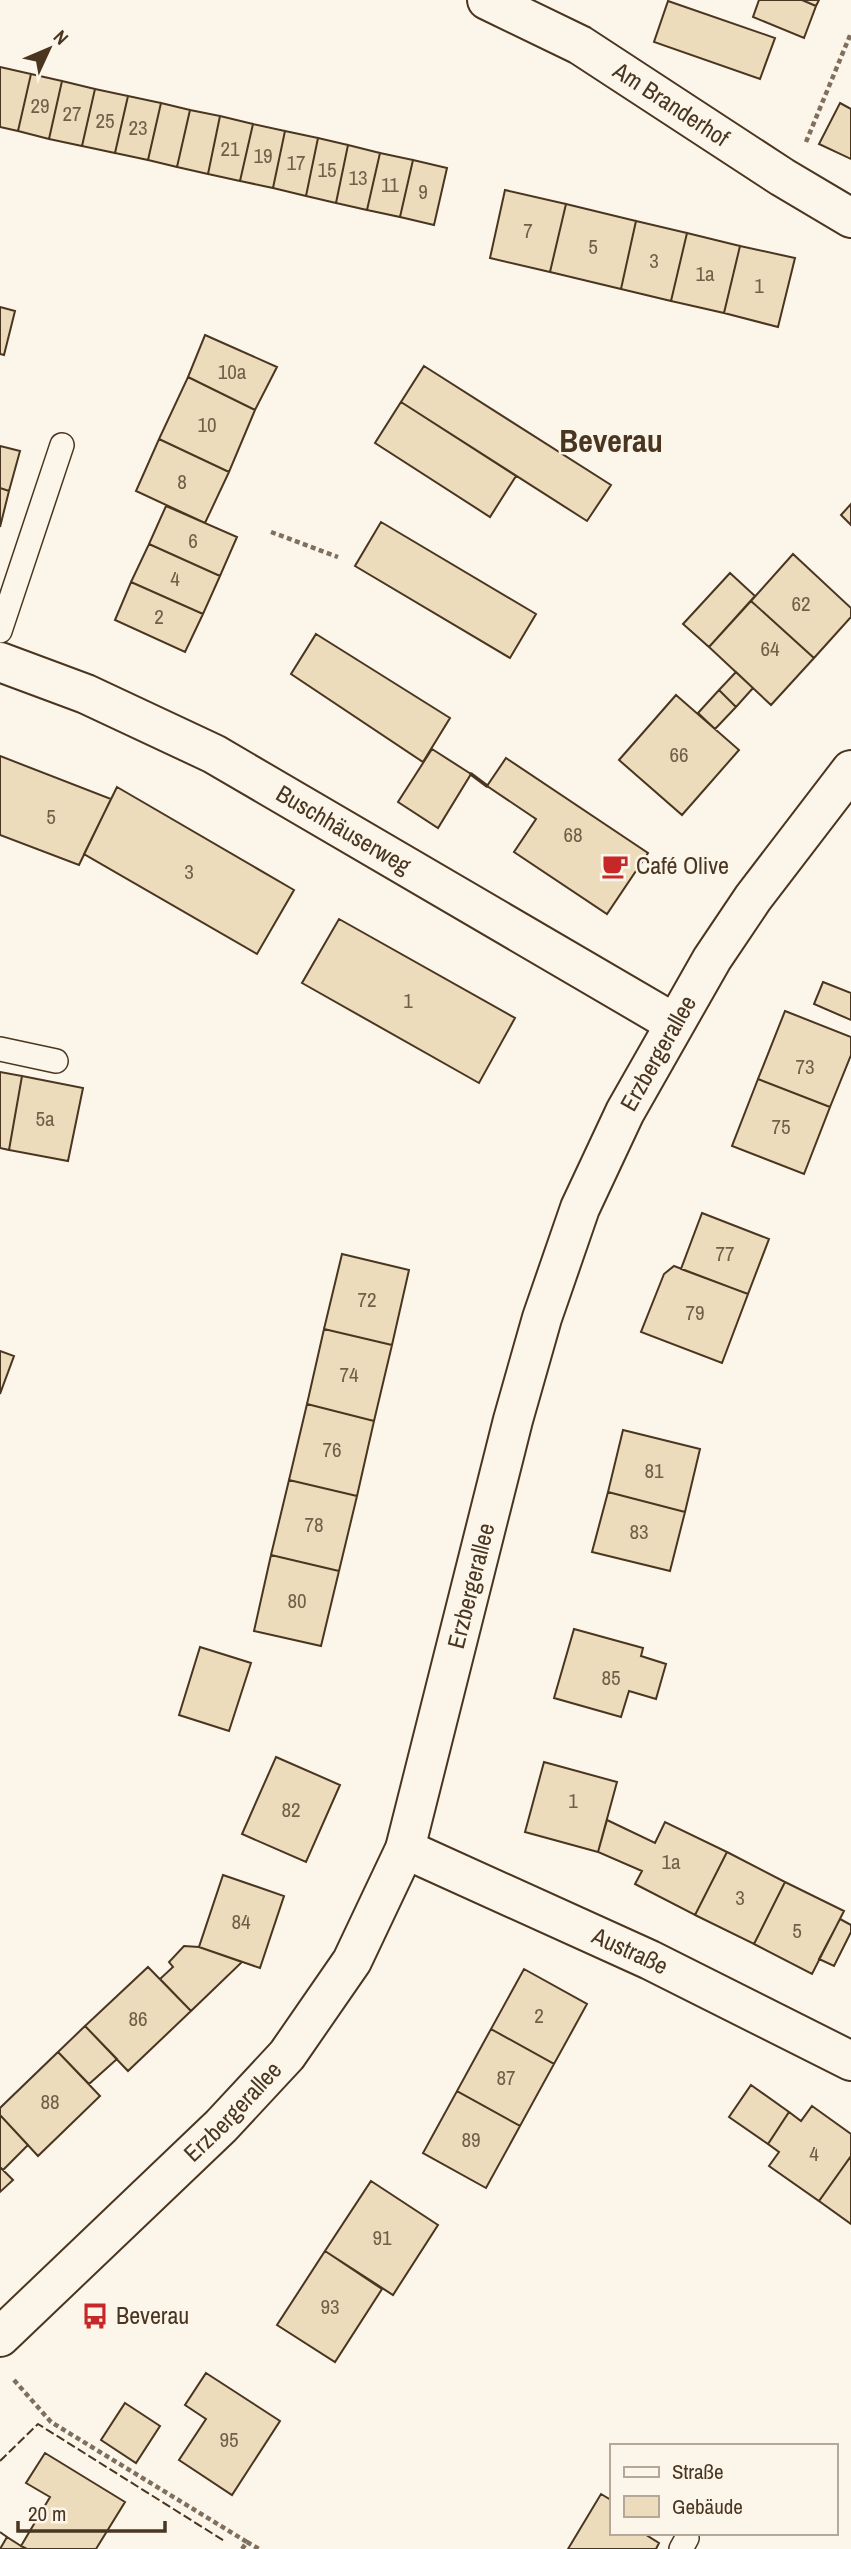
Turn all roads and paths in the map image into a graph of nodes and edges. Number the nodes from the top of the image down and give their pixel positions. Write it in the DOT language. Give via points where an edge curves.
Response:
graph roads {
  1 [pos="486,0"];
  2 [pos="851,33"];
  3 [pos="782,177"];
  4 [pos="851,218"];
  5 [pos="62,445"];
  6 [pos="271,532"];
  7 [pos="338,557"];
  8 [pos="0,631"];
  9 [pos="0,662"];
  10 [pos="851,770"];
  11 [pos="674,1023"];
  12 [pos="0,1049"];
  13 [pos="56,1061"];
  14 [pos="405,1849"];
  15 [pos="851,2061"];
  16 [pos="4,2354"];
  17 [pos="247,2542"];
  18 [pos="242,2549"];
  19 [pos="258,2549"];
  1 -- 3 [label="street, Am Branderhof" via="580,45"];
  2 -- 3 [label="path" via="800,155"];
  3 -- 4 [label="street, Am Branderhof"];
  5 -- 8 [label="lane"];
  6 -- 7 [label="path"];
  9 -- 11 [label="street, Buschhäuserweg" via="86,694 214,754"];
  10 -- 11 [label="street, Erzbergerallee" via="753,898"];
  11 -- 14 [label="street, Erzbergerallee" via="580,1208 542,1318"];
  12 -- 13 [label="lane"];
  14 -- 15 [label="street, Austraße" via="650,1960"];
  14 -- 16 [label="street, Erzbergerallee" via="352,1961 287,2054"];
  16 -- 17 [label="path" via="51,2422"];
  17 -- 18 [label="path"];
  17 -- 19 [label="path"];
}
